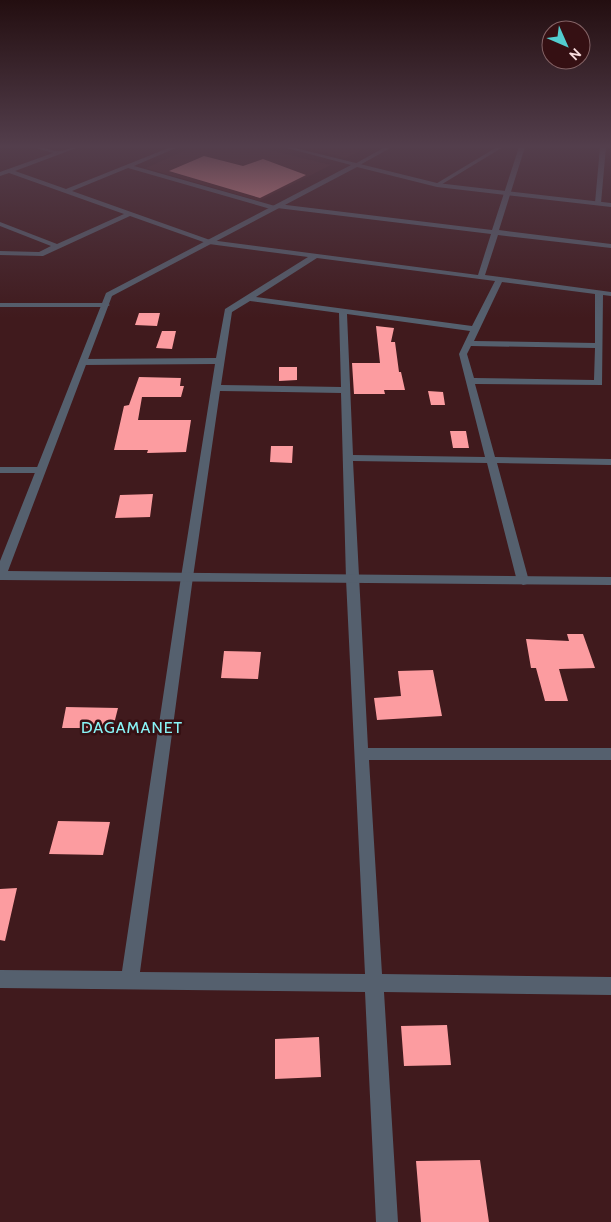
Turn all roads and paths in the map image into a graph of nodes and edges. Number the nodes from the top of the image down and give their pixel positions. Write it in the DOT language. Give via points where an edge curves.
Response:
graph roads {
  1 [pos="102,204"];
  2 [pos="265,204"];
  3 [pos="282,204"];
  4 [pos="504,204"];
  5 [pos="276,207"];
  6 [pos="130,214"];
  7 [pos="0,224"];
  8 [pos="495,232"];
  9 [pos="209,242"];
  10 [pos="57,246"];
  11 [pos="611,246"];
  12 [pos="0,253"];
  13 [pos="316,256"];
  14 [pos="482,277"];
  15 [pos="499,280"];
  16 [pos="599,293"];
  17 [pos="611,294"];
  18 [pos="249,298"];
  19 [pos="106,305"];
  20 [pos="0,306"];
  21 [pos="342,311"];
  22 [pos="475,330"];
  23 [pos="469,343"];
  24 [pos="599,346"];
  25 [pos="220,361"];
  26 [pos="83,362"];
  27 [pos="470,381"];
  28 [pos="216,388"];
  29 [pos="345,390"];
  30 [pos="348,458"];
  31 [pos="492,462"];
  32 [pos="611,462"];
  33 [pos="0,470"];
  34 [pos="41,470"];
  35 [pos="0,576"];
  36 [pos="186,577"];
  37 [pos="352,579"];
  38 [pos="523,581"];
  39 [pos="611,582"];
  40 [pos="361,754"];
  41 [pos="611,754"];
  42 [pos="0,979"];
  43 [pos="130,980"];
  44 [pos="374,983"];
  45 [pos="611,986"];
  46 [pos="387,1222"];
  1 -- 6 [label="street"];
  2 -- 5 [label="street"];
  3 -- 5 [label="street"];
  4 -- 8 [label="street"];
  5 -- 8 [label="street"];
  5 -- 9 [label="street"];
  6 -- 9 [label="street"];
  6 -- 10 [label="street"];
  7 -- 10 [label="street"];
  8 -- 11 [label="street"];
  8 -- 14 [label="street"];
  9 -- 13 [label="street"];
  9 -- 19 [label="street" via="109,295"];
  10 -- 12 [label="street" via="40,254"];
  13 -- 14 [label="street"];
  13 -- 18 [label="street"];
  14 -- 15 [label="street"];
  15 -- 16 [label="street"];
  15 -- 22 [label="street"];
  16 -- 17 [label="street"];
  16 -- 24 [label="street"];
  18 -- 21 [label="street"];
  18 -- 25 [label="street" via="228,311"];
  19 -- 20 [label="street"];
  19 -- 26 [label="street"];
  21 -- 22 [label="street"];
  21 -- 29 [label="street"];
  22 -- 23 [label="street"];
  23 -- 24 [label="street"];
  23 -- 27 [label="street" via="463,354"];
  24 -- 27 [label="street" via="599,384"];
  25 -- 26 [label="street"];
  25 -- 28 [label="street"];
  26 -- 34 [label="street"];
  27 -- 31 [label="street"];
  28 -- 29 [label="street"];
  28 -- 36 [label="street"];
  29 -- 30 [label="street"];
  30 -- 31 [label="street"];
  30 -- 37 [label="street"];
  31 -- 32 [label="street"];
  31 -- 38 [label="street"];
  33 -- 34 [label="street"];
  34 -- 35 [label="street"];
  35 -- 36 [label="street"];
  36 -- 37 [label="street"];
  36 -- 43 [label="street"];
  37 -- 38 [label="street"];
  37 -- 40 [label="street"];
  38 -- 39 [label="street"];
  40 -- 41 [label="street"];
  40 -- 44 [label="street"];
  42 -- 43 [label="street"];
  43 -- 44 [label="street"];
  44 -- 45 [label="street"];
  44 -- 46 [label="street"];
}
